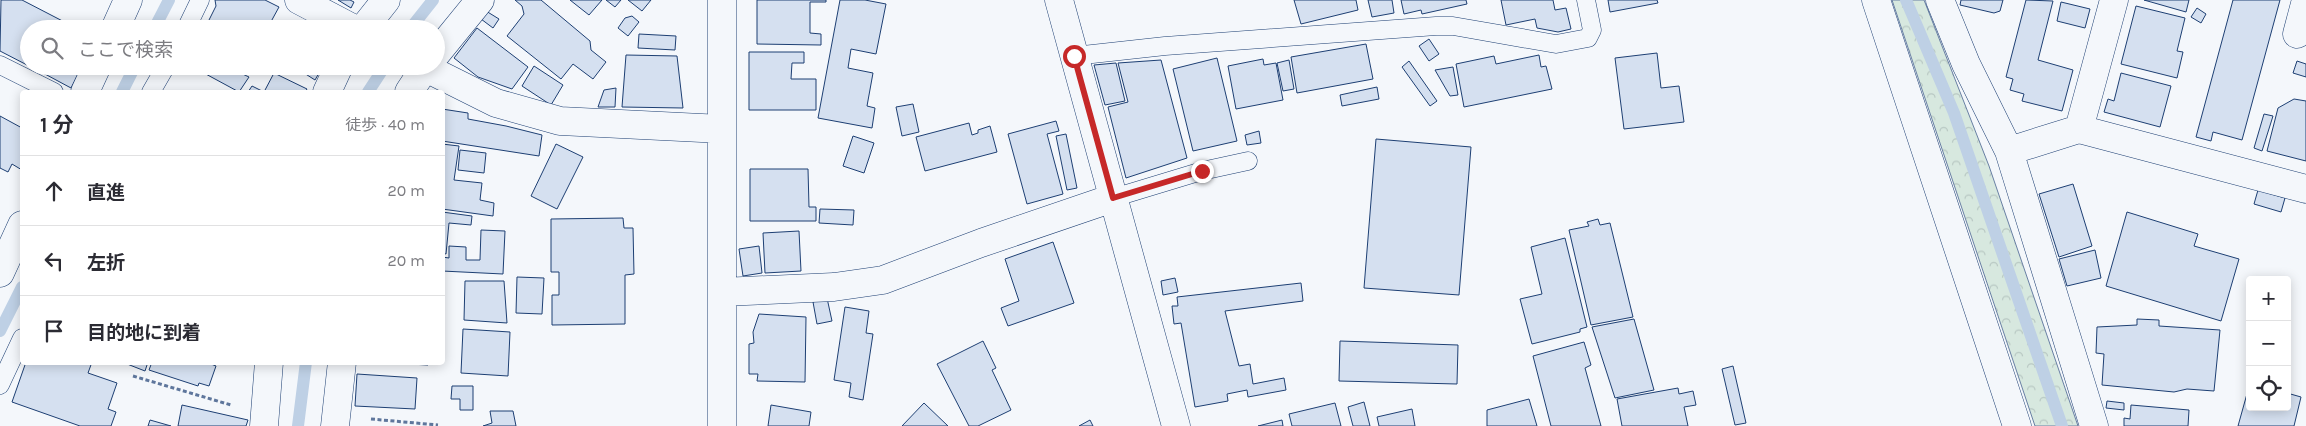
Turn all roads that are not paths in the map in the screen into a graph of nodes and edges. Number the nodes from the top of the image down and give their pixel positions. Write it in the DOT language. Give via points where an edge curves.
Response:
graph roads {
  1 [pos="128,0"];
  2 [pos="200,0"];
  3 [pos="299,0"];
  4 [pos="386,0"];
  5 [pos="480,0"];
  6 [pos="722,0"];
  7 [pos="1059,0"];
  8 [pos="1586,0"];
  9 [pos="1876,0"];
  10 [pos="1940,0"];
  11 [pos="2114,0"];
  12 [pos="2306,0"];
  13 [pos="118,20"];
  14 [pos="190,20"];
  15 [pos="337,20"];
  16 [pos="370,20"];
  17 [pos="2297,34"];
  18 [pos="445,42"];
  19 [pos="1074,56"];
  20 [pos="0,65"];
  21 [pos="445,73"];
  22 [pos="20,75"];
  23 [pos="20,75"];
  24 [pos="93,75"];
  25 [pos="161,75"];
  26 [pos="335,75"];
  27 [pos="420,75"];
  28 [pos="50,90"];
  29 [pos="86,90"];
  30 [pos="152,90"];
  31 [pos="328,90"];
  32 [pos="410,90"];
  33 [pos="722,129"];
  34 [pos="2079,129"];
  35 [pos="2008,151"];
  36 [pos="1248,161"];
  37 [pos="2306,189"];
  38 [pos="1113,198"];
  39 [pos="20,229"];
  40 [pos="0,273"];
  41 [pos="722,292"];
  42 [pos="20,342"];
  43 [pos="269,365"];
  44 [pos="342,365"];
  45 [pos="0,385"];
  46 [pos="264,418"];
  47 [pos="335,423"];
  48 [pos="2012,425"];
  49 [pos="722,426"];
  50 [pos="1176,426"];
  51 [pos="2094,426"];
  1 -- 13 [label="street"];
  2 -- 14 [label="lane"];
  3 -- 15 [label="street"];
  4 -- 16 [label="street"];
  5 -- 18 [label="street"];
  6 -- 33 [label="street"];
  7 -- 19 [label="street"];
  8 -- 19 [label="lane" via="1592,30 1588,38 1556,44 1453,26 1436,26"];
  9 -- 48 [label="street"];
  10 -- 35 [label="street" via="1966,64"];
  11 -- 34 [label="street"];
  12 -- 17 [label="street"];
  19 -- 38 [label="street"];
  20 -- 22 [label="lane"];
  21 -- 33 [label="street" via="496,103 560,121"];
  23 -- 28 [label="lane"];
  24 -- 29 [label="street"];
  25 -- 30 [label="lane"];
  26 -- 31 [label="street"];
  27 -- 32 [label="street"];
  33 -- 41 [label="street"];
  34 -- 35 [label="street"];
  34 -- 37 [label="street"];
  35 -- 51 [label="street"];
  36 -- 38 [label="lane" via="1202,171"];
  38 -- 41 [label="street" via="884,280 834,287"];
  38 -- 50 [label="street"];
  39 -- 40 [label="street"];
  41 -- 49 [label="street"];
  42 -- 45 [label="lane"];
  43 -- 46 [label="street"];
  44 -- 47 [label="street"];
}
